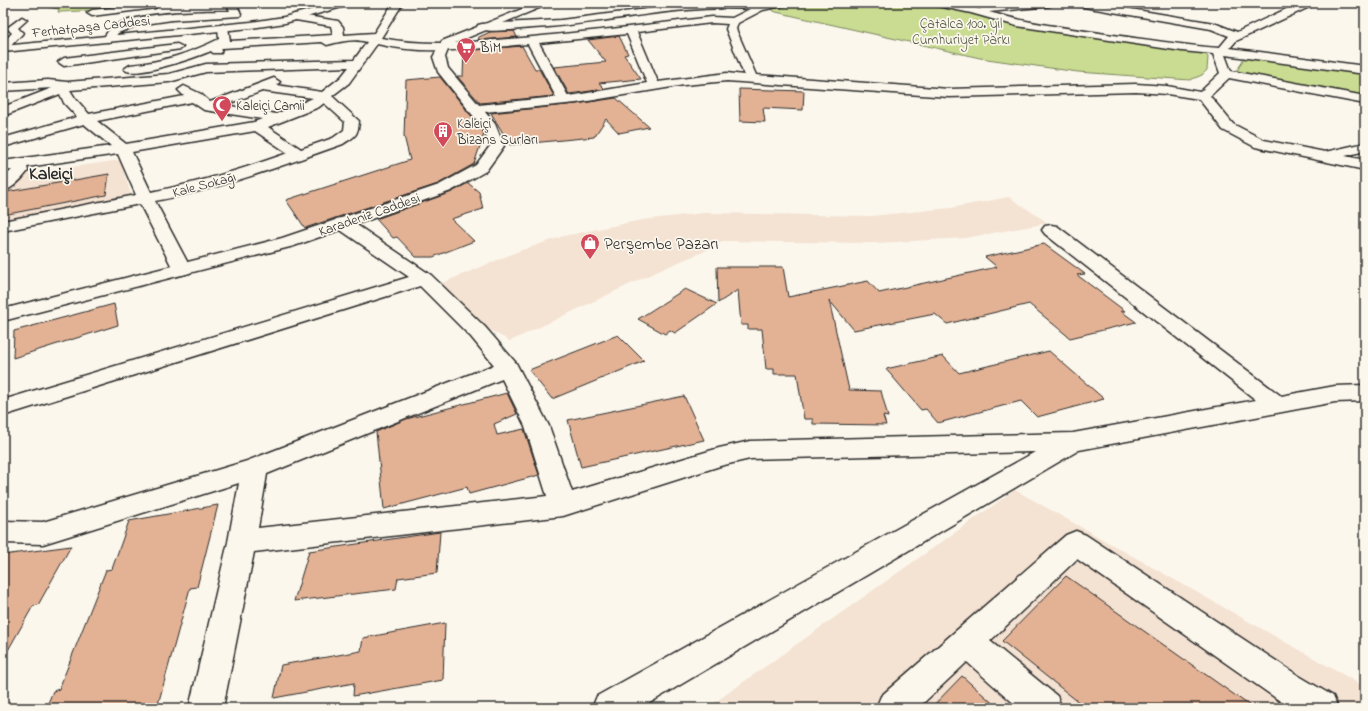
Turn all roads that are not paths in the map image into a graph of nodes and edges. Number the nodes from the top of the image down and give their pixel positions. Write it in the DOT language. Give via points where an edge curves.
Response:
graph roads {
  1 [pos="193,3"];
  2 [pos="230,3"];
  3 [pos="346,3"];
  4 [pos="398,3"];
  5 [pos="546,3"];
  6 [pos="784,3"];
  7 [pos="936,3"];
  8 [pos="1050,3"];
  9 [pos="1078,3"];
  10 [pos="1304,4"];
  11 [pos="161,5"];
  12 [pos="763,7"];
  13 [pos="973,10"];
  14 [pos="92,13"];
  15 [pos="192,15"];
  16 [pos="294,17"];
  17 [pos="22,20"];
  18 [pos="734,21"];
  19 [pos="271,22"];
  20 [pos="352,26"];
  21 [pos="223,27"];
  22 [pos="482,27"];
  23 [pos="631,30"];
  24 [pos="337,32"];
  25 [pos="372,34"];
  26 [pos="1237,36"];
  27 [pos="283,37"];
  28 [pos="108,39"];
  29 [pos="532,40"];
  30 [pos="70,42"];
  31 [pos="215,45"];
  32 [pos="177,47"];
  33 [pos="3,48"];
  34 [pos="444,48"];
  35 [pos="1222,51"];
  36 [pos="133,52"];
  37 [pos="306,56"];
  38 [pos="170,61"];
  39 [pos="358,63"];
  40 [pos="1365,70"];
  41 [pos="71,71"];
  42 [pos="225,71"];
  43 [pos="1226,74"];
  44 [pos="751,78"];
  45 [pos="145,80"];
  46 [pos="212,80"];
  47 [pos="60,86"];
  48 [pos="654,86"];
  49 [pos="3,87"];
  50 [pos="260,87"];
  51 [pos="193,91"];
  52 [pos="324,96"];
  53 [pos="1203,96"];
  54 [pos="564,100"];
  55 [pos="1365,100"];
  56 [pos="209,106"];
  57 [pos="474,109"];
  58 [pos="3,112"];
  59 [pos="276,118"];
  60 [pos="86,119"];
  61 [pos="257,126"];
  62 [pos="3,143"];
  63 [pos="3,146"];
  64 [pos="1365,147"];
  65 [pos="124,149"];
  66 [pos="299,154"];
  67 [pos="1324,158"];
  68 [pos="9,163"];
  69 [pos="1365,165"];
  70 [pos="3,186"];
  71 [pos="145,198"];
  72 [pos="342,223"];
  73 [pos="3,226"];
  74 [pos="1052,230"];
  75 [pos="182,269"];
  76 [pos="424,279"];
  77 [pos="3,316"];
  78 [pos="508,368"];
  79 [pos="1365,393"];
  80 [pos="1276,404"];
  81 [pos="3,408"];
  82 [pos="1073,442"];
  83 [pos="256,468"];
  84 [pos="563,505"];
  85 [pos="3,532"];
  86 [pos="242,542"];
  87 [pos="967,642"];
  88 [pos="206,708"];
  89 [pos="609,708"];
  90 [pos="893,708"];
  91 [pos="1045,708"];
  92 [pos="1321,708"];
  1 -- 15 [label="street"];
  2 -- 15 [label="street" via="236,14"];
  3 -- 16 [label="street, Ferhatpaşa Caddesi"];
  4 -- 25 [label="street" via="387,22"];
  5 -- 22 [label="street"];
  6 -- 12 [label="street"];
  7 -- 13 [label="street"];
  8 -- 13 [label="street"];
  9 -- 26 [label="street" via="1214,26"];
  10 -- 26 [label="street"];
  11 -- 14 [label="street"];
  12 -- 18 [label="street"];
  12 -- 22 [label="street" via="713,4 639,11 561,23"];
  13 -- 35 [label="street" via="1017,23 1064,31 1182,48"];
  15 -- 28 [label="street" via="129,24 114,31"];
  16 -- 19 [label="street, Ferhatpaşa Caddesi"];
  16 -- 24 [label="street" via="334,23"];
  17 -- 33 [label="street" via="12,28 18,33"];
  18 -- 23 [label="street" via="712,20"];
  18 -- 44 [label="street" via="731,29"];
  19 -- 21 [label="street, Ferhatpaşa Caddesi"];
  19 -- 27 [label="street"];
  20 -- 24 [label="street"];
  21 -- 28 [label="street, Ferhatpaşa Caddesi"];
  21 -- 31 [label="street" via="225,40"];
  22 -- 34 [label="street" via="446,43"];
  23 -- 29 [label="street"];
  23 -- 48 [label="street"];
  24 -- 25 [label="street"];
  24 -- 27 [label="street"];
  24 -- 37 [label="street"];
  25 -- 34 [label="street" via="395,45"];
  25 -- 39 [label="street"];
  26 -- 35 [label="street"];
  27 -- 31 [label="street"];
  28 -- 30 [label="street, Ferhatpaşa Caddesi"];
  29 -- 34 [label="street"];
  29 -- 54 [label="street"];
  30 -- 33 [label="street, Ferhatpaşa Caddesi"];
  30 -- 41 [label="street"];
  31 -- 38 [label="street"];
  31 -- 42 [label="street"];
  32 -- 36 [label="street"];
  34 -- 57 [label="street, Karadeniz Caddesi" via="439,57 442,70"];
  35 -- 40 [label="street"];
  35 -- 43 [label="street" via="1219,54"];
  36 -- 38 [label="street"];
  36 -- 41 [label="street"];
  37 -- 39 [label="street"];
  37 -- 42 [label="street" via="275,66"];
  37 -- 50 [label="street"];
  38 -- 41 [label="street" via="144,68"];
  39 -- 52 [label="street" via="345,80"];
  41 -- 47 [label="street"];
  42 -- 45 [label="street" via="206,68 169,78"];
  42 -- 46 [label="street"];
  43 -- 53 [label="street"];
  43 -- 55 [label="street"];
  44 -- 48 [label="street" via="684,80"];
  44 -- 53 [label="street" via="949,93 1136,88"];
  45 -- 47 [label="street"];
  45 -- 51 [label="street" via="151,85"];
  47 -- 49 [label="street"];
  47 -- 58 [label="street"];
  47 -- 60 [label="street"];
  48 -- 54 [label="street"];
  50 -- 52 [label="street"];
  50 -- 56 [label="street"];
  51 -- 56 [label="street"];
  51 -- 60 [label="street"];
  52 -- 59 [label="street" via="314,104"];
  52 -- 66 [label="street, Kale Sokağı" via="352,121 351,132 338,141"];
  53 -- 67 [label="street" via="1228,127 1260,144"];
  54 -- 57 [label="street"];
  56 -- 59 [label="street"];
  57 -- 72 [label="street, Karadeniz Caddesi" via="490,127 497,146 481,168 445,188"];
  59 -- 61 [label="street"];
  60 -- 62 [label="street"];
  60 -- 65 [label="street"];
  61 -- 65 [label="street"];
  61 -- 66 [label="street"];
  63 -- 68 [label="street" via="9,151"];
  64 -- 67 [label="street"];
  65 -- 68 [label="street"];
  65 -- 71 [label="street"];
  66 -- 71 [label="street, Kale Sokağı" via="225,179"];
  67 -- 69 [label="street"];
  68 -- 70 [label="street" via="20,171"];
  71 -- 73 [label="street, Kale Sokağı"];
  71 -- 75 [label="street"];
  72 -- 75 [label="street, Karadeniz Caddesi" via="288,242"];
  72 -- 76 [label="street"];
  74 -- 80 [label="street"];
  75 -- 77 [label="street, Karadeniz Caddesi"];
  76 -- 78 [label="street" via="478,332"];
  76 -- 81 [label="street"];
  78 -- 83 [label="street"];
  78 -- 84 [label="street" via="537,426"];
  79 -- 80 [label="street" via="1335,394"];
  80 -- 82 [label="street"];
  82 -- 84 [label="street" via="750,450 718,457"];
  82 -- 89 [label="street"];
  83 -- 85 [label="street" via="43,533"];
  83 -- 86 [label="street"];
  84 -- 86 [label="street"];
  86 -- 88 [label="street"];
  87 -- 90 [label="street"];
  87 -- 91 [label="street"];
  87 -- 92 [label="street" via="1076,543 1287,688"];
}
